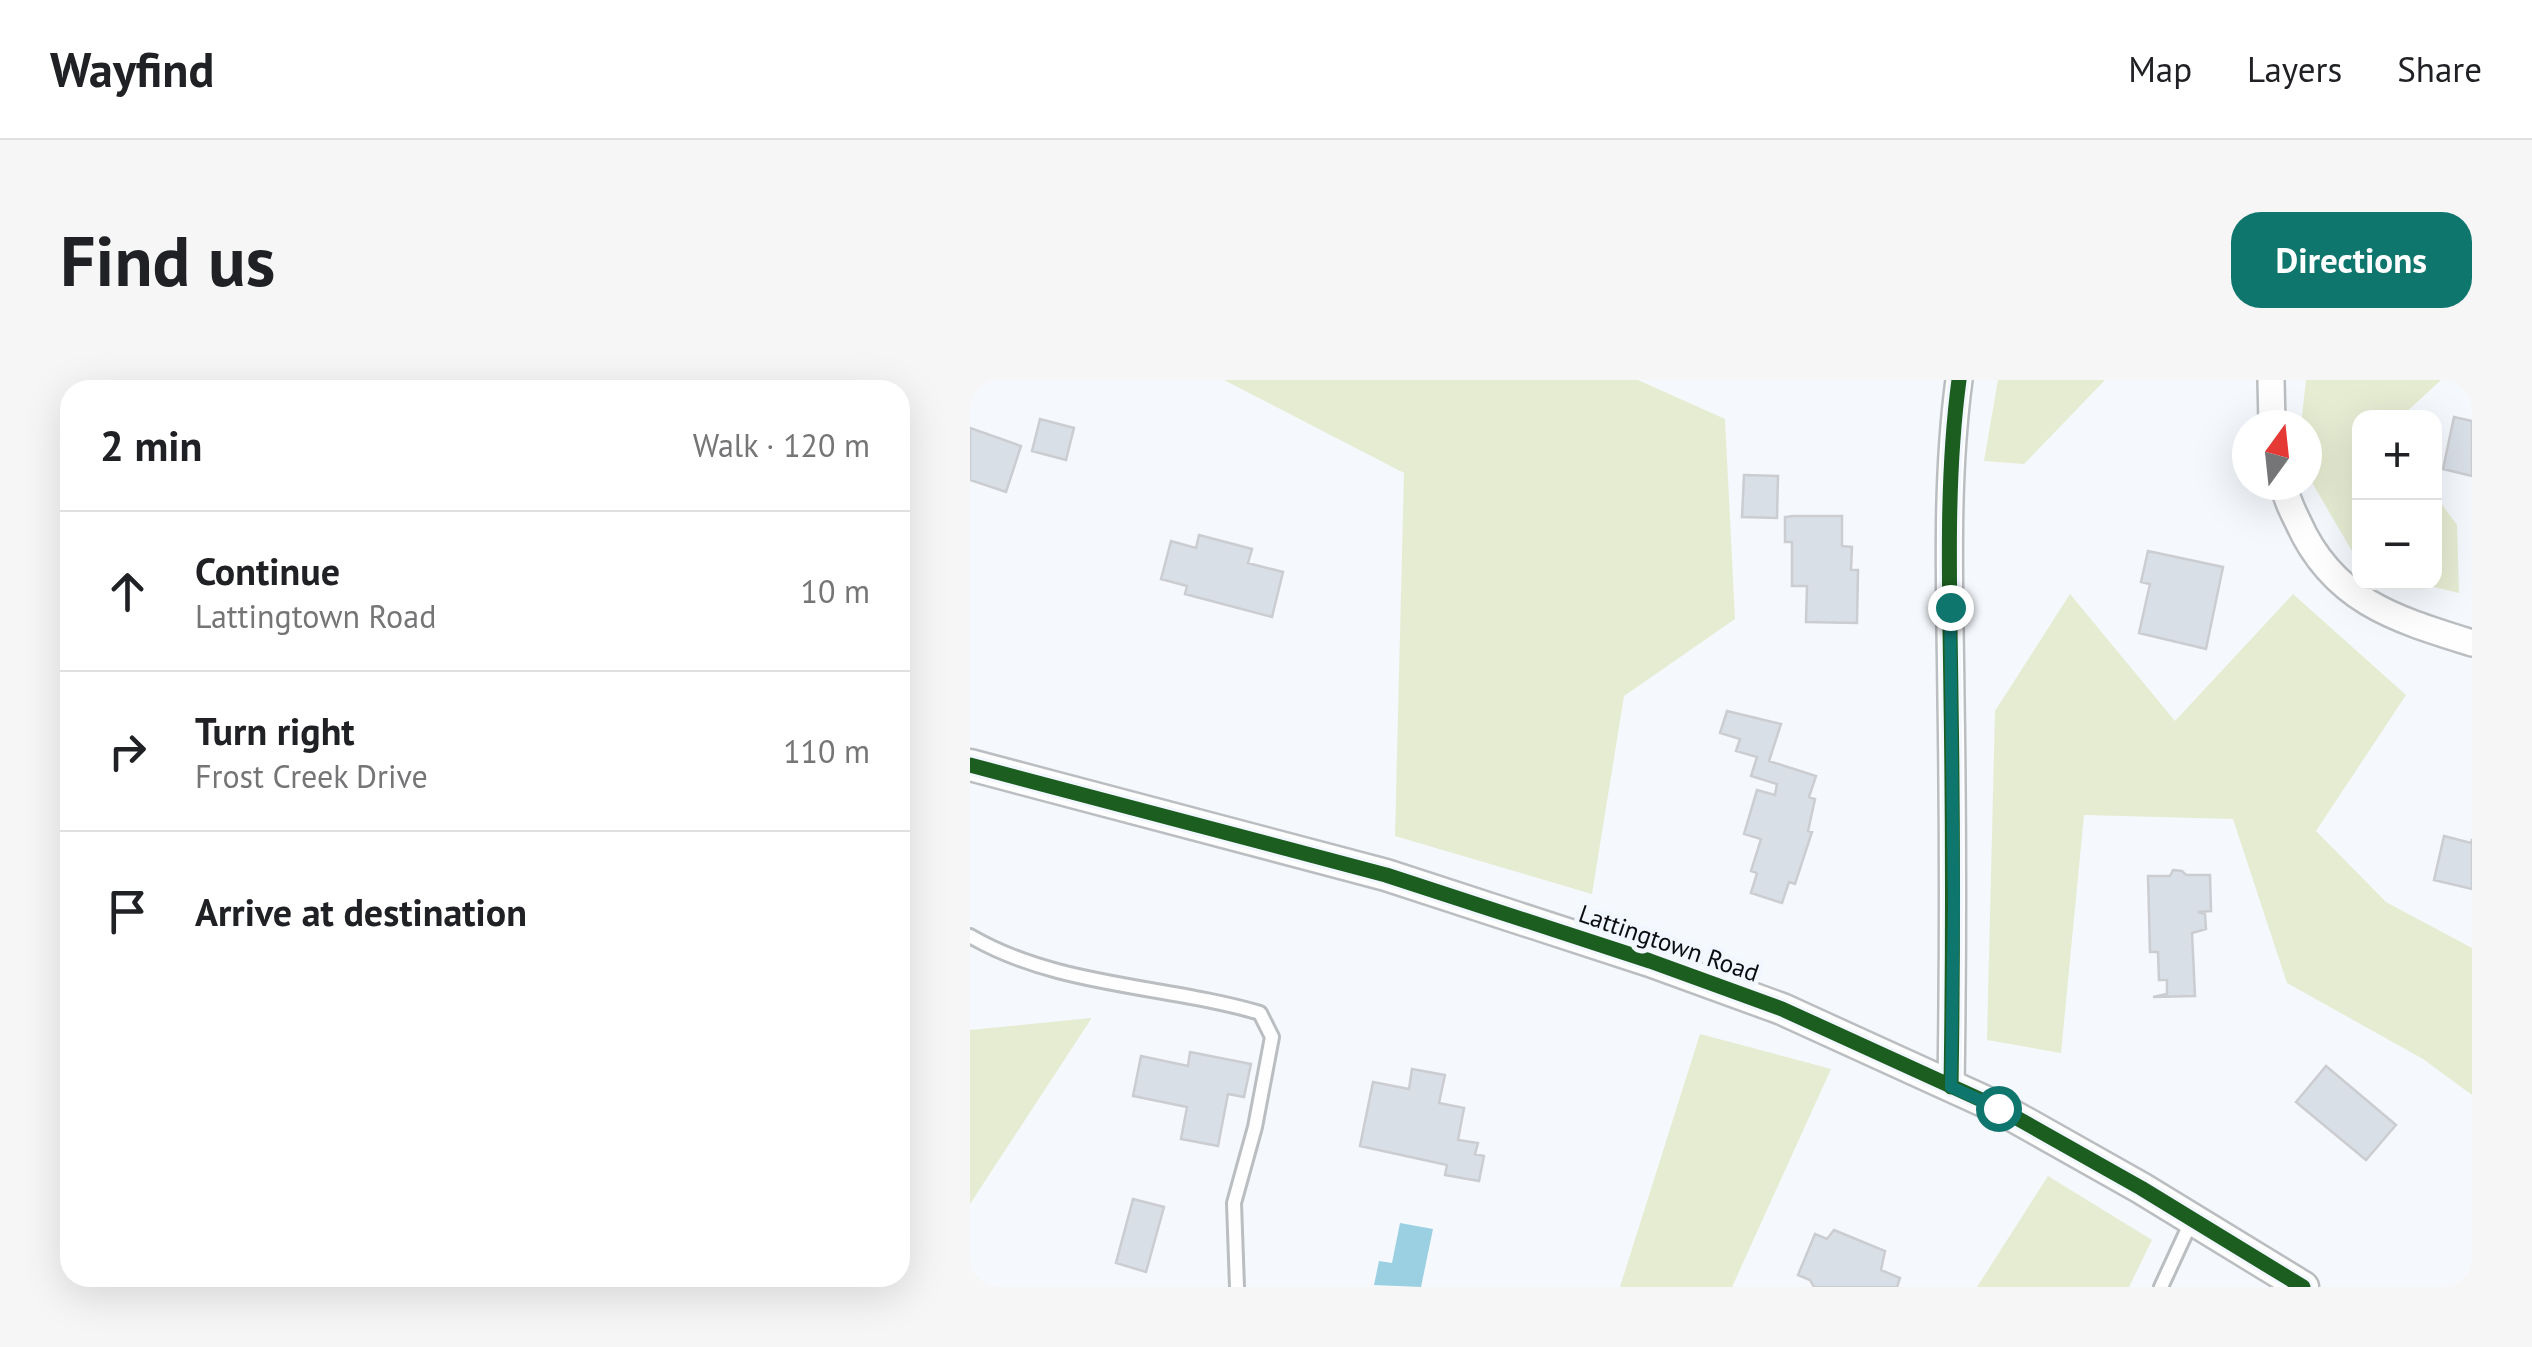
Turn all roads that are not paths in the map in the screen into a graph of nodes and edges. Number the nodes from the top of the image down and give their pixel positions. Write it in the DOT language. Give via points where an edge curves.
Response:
graph roads {
  1 [pos="1959,380"];
  2 [pos="2272,380"];
  3 [pos="2272,410"];
  4 [pos="2290,500"];
  5 [pos="2472,643"];
  6 [pos="970,765"];
  7 [pos="970,936"];
  8 [pos="1951,1087"];
  9 [pos="2192,1219"];
  10 [pos="1237,1287"];
  11 [pos="2161,1287"];
  12 [pos="2303,1287"];
  1 -- 8 [label="street" via="1950,607"];
  2 -- 3 [label="street"];
  4 -- 5 [label="street" via="2328,572 2364,602 2402,622"];
  6 -- 8 [label="street, Lattingtown Road" via="1386,875 1650,961 1782,1010"];
  7 -- 10 [label="lane" via="1002,954 1086,977 1260,1013 1272,1037 1234,1203"];
  8 -- 9 [label="street, Lattingtown Road"];
  9 -- 11 [label="lane"];
  9 -- 12 [label="street, Lattingtown Road"];
}
